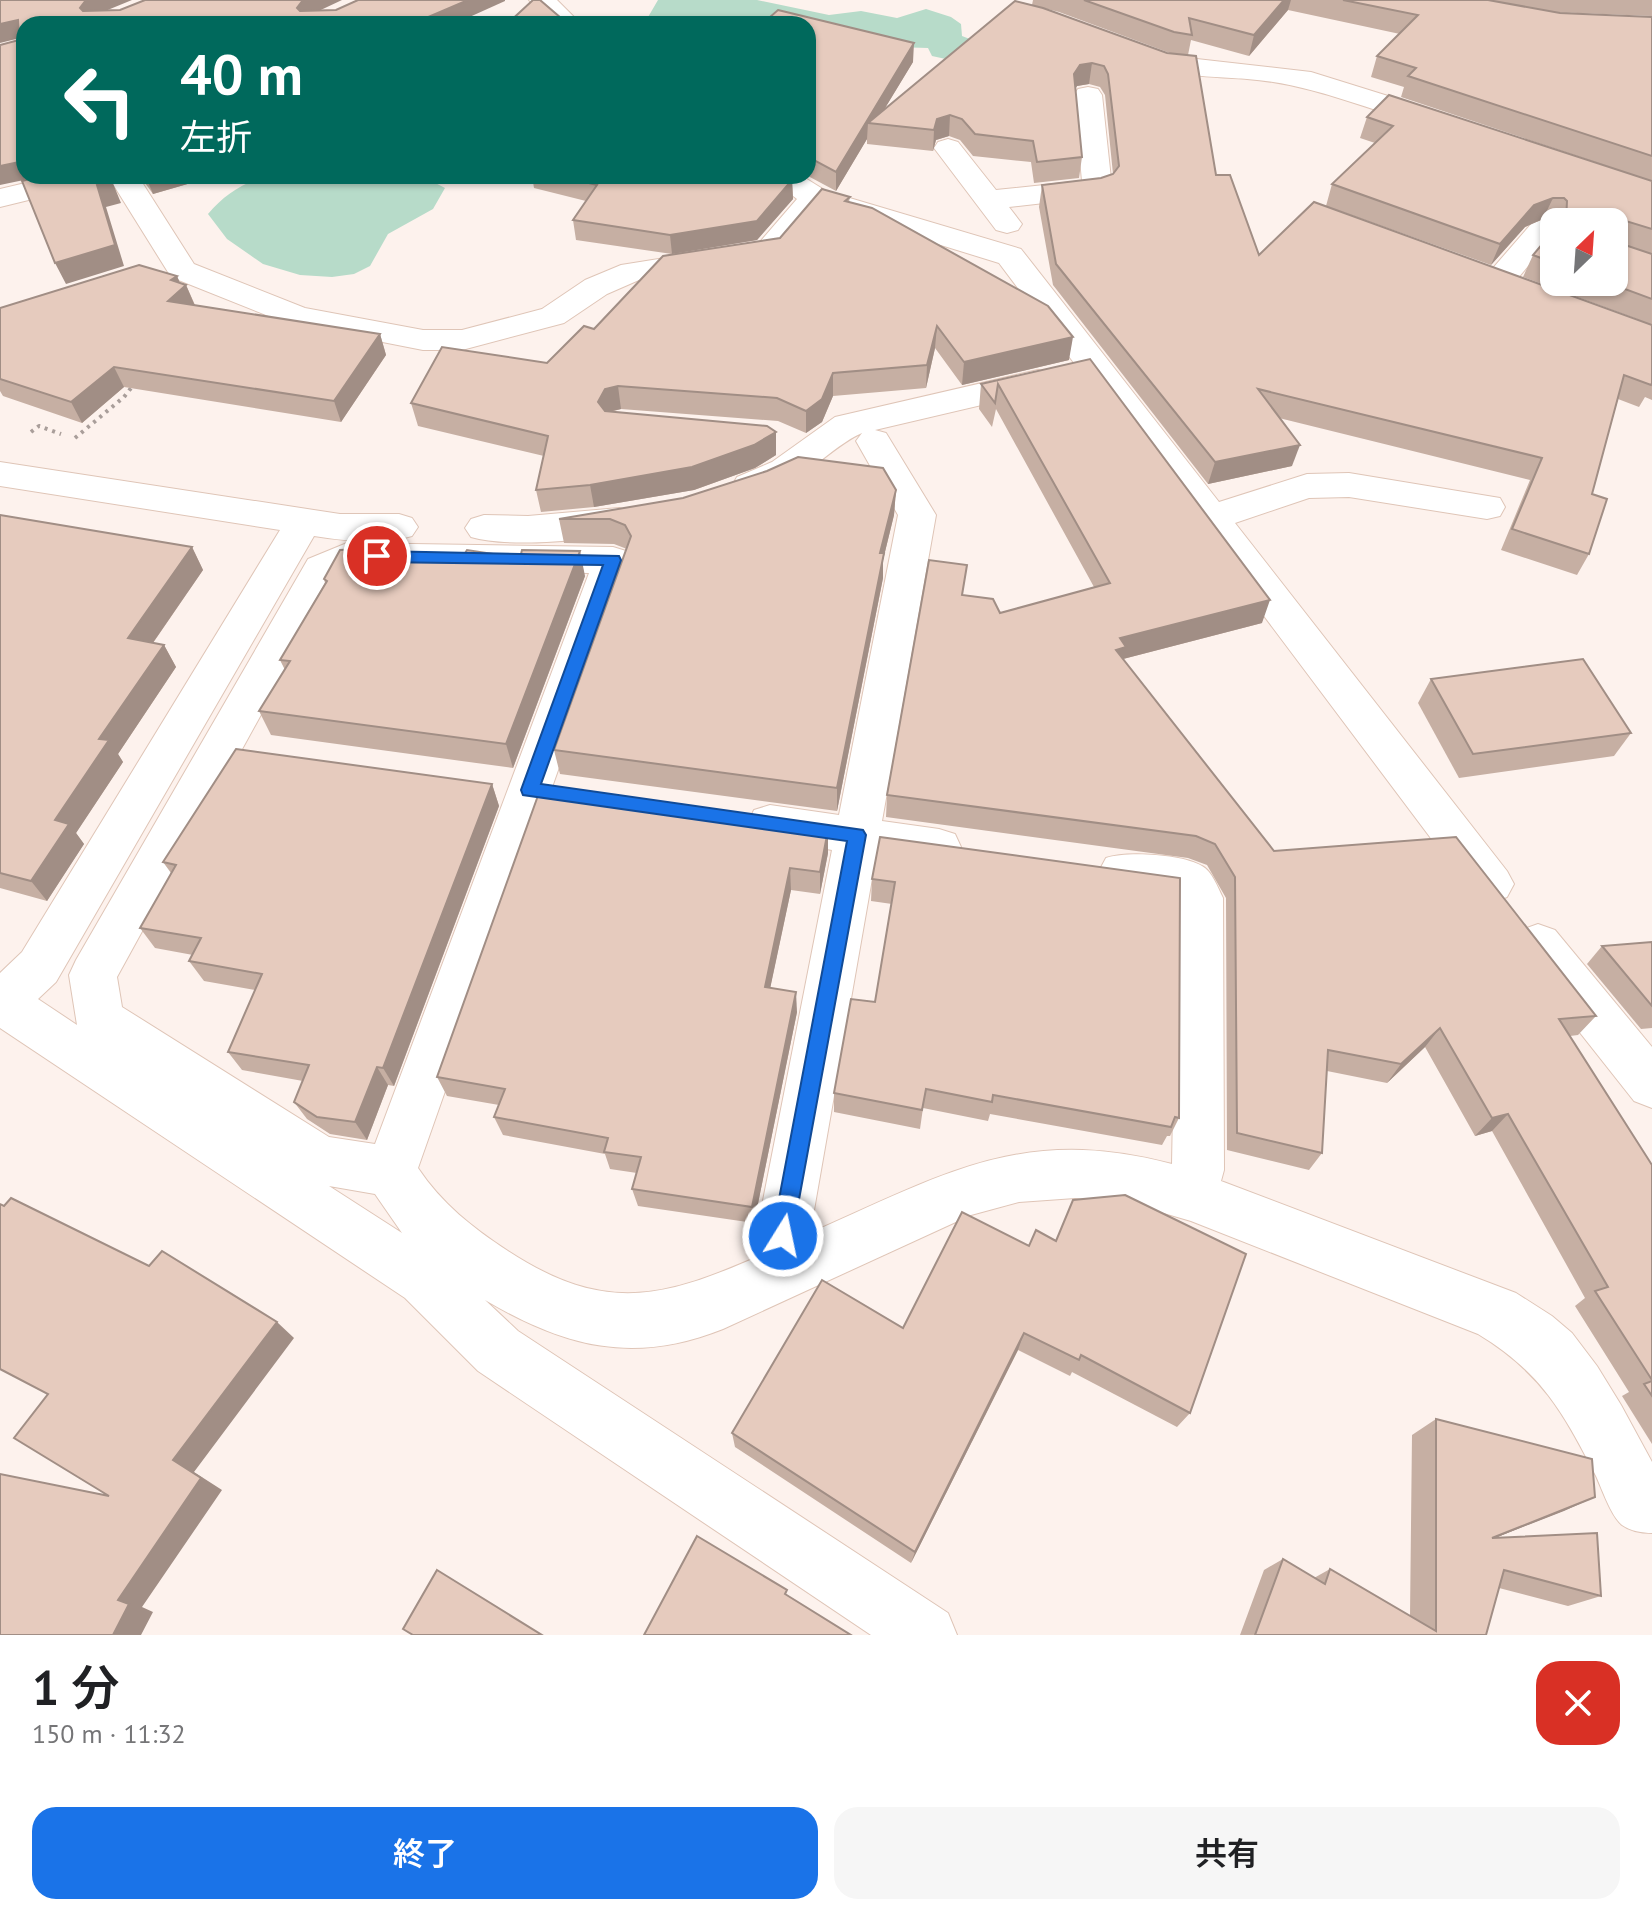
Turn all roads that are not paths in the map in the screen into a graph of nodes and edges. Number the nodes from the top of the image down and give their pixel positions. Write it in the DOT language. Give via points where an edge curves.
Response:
graph roads {
  1 [pos="542,0"];
  2 [pos="559,16"];
  3 [pos="1116,46"];
  4 [pos="1088,95"];
  5 [pos="1460,128"];
  6 [pos="948,148"];
  7 [pos="60,184"];
  8 [pos="126,184"];
  9 [pos="795,184"];
  10 [pos="815,197"];
  11 [pos="0,198"];
  12 [pos="989,200"];
  13 [pos="1540,231"];
  14 [pos="1010,256"];
  15 [pos="1652,339"];
  16 [pos="1095,368"];
  17 [pos="778,435"];
  18 [pos="874,441"];
  19 [pos="807,455"];
  20 [pos="0,474"];
  21 [pos="718,497"];
  22 [pos="1487,507"];
  23 [pos="652,516"];
  24 [pos="1211,518"];
  25 [pos="304,521"];
  26 [pos="732,818"];
  27 [pos="857,835"];
  28 [pos="978,852"];
  29 [pos="1084,866"];
  30 [pos="1,1001"];
  31 [pos="1652,1085"];
  32 [pos="391,1172"];
  33 [pos="1191,1195"];
  34 [pos="797,1267"];
  35 [pos="535,1298"];
  36 [pos="498,1351"];
  37 [pos="1652,1503"];
  38 [pos="926,1635"];
  1 -- 2 [label="street"];
  3 -- 5 [label="street" via="1186,68 1316,81"];
  4 -- 12 [label="street" via="1097,188"];
  6 -- 12 [label="street"];
  7 -- 11 [label="street"];
  8 -- 10 [label="street" via="163,268 182,270 314,321 423,340 462,340 553,316 596,287 632,272 769,251"];
  9 -- 10 [label="street"];
  10 -- 14 [label="street"];
  12 -- 14 [label="street" via="1018,239"];
  13 -- 15 [label="street" via="1483,276"];
  14 -- 16 [label="street"];
  16 -- 19 [label="street" via="847,425"];
  16 -- 24 [label="street"];
  17 -- 19 [label="street"];
  18 -- 27 [label="street" via="917,515"];
  19 -- 21 [label="street" via="785,470"];
  20 -- 25 [label="street"];
  22 -- 24 [label="street" via="1349,485 1307,486"];
  23 -- 25 [label="street" via="528,529 340,527"];
  24 -- 31 [label="street" via="1522,925"];
  25 -- 30 [label="street" via="39,967"];
  26 -- 27 [label="street"];
  27 -- 28 [label="street"];
  27 -- 34 [label="street" via="783,1236"];
  29 -- 33 [label="street" via="1188,880 1200,898 1198,1170"];
  30 -- 36 [label="street" via="424,1279"];
  32 -- 32 [label="street" via="320,1160 99,1019 93,975 244,751 322,569 347,556 613,560"];
  32 -- 35 [label="street" via="434,1229"];
  33 -- 34 [label="street" via="1133,1179 1075,1173 1019,1177 965,1191"];
  33 -- 37 [label="street" via="1496,1313 1525,1329 1566,1371 1642,1503"];
  34 -- 35 [label="street" via="703,1309 661,1321 616,1322 574,1315"];
  35 -- 36 [label="street"];
  36 -- 38 [label="street"];
}
